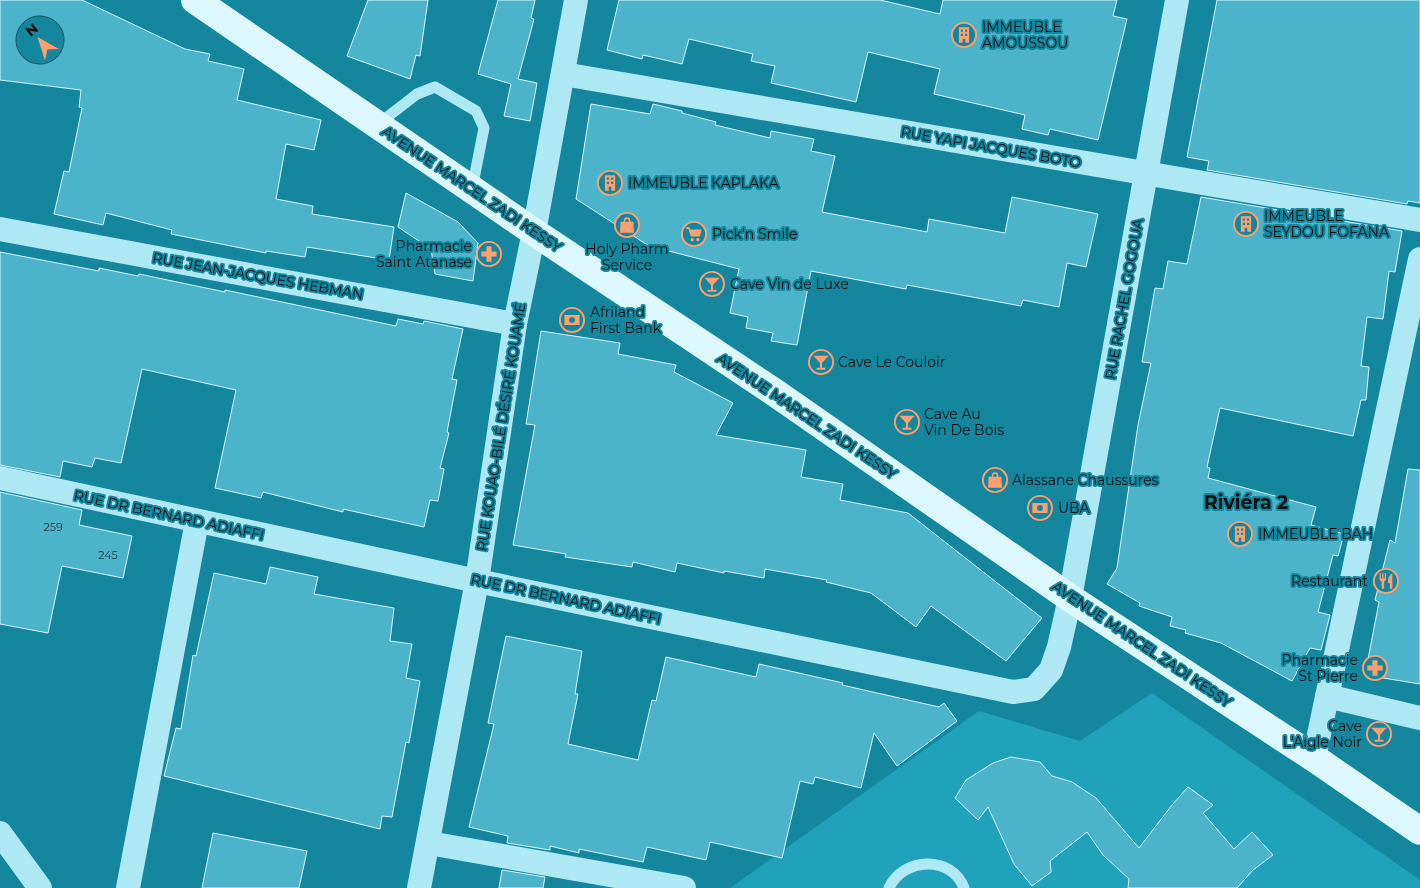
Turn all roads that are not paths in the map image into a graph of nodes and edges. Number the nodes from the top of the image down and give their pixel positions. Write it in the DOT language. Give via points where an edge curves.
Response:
graph roads {
  1 [pos="195,0"];
  2 [pos="576,0"];
  3 [pos="1177,0"];
  4 [pos="563,74"];
  5 [pos="377,125"];
  6 [pos="1146,174"];
  7 [pos="472,190"];
  8 [pos="1420,220"];
  9 [pos="0,229"];
  10 [pos="534,232"];
  11 [pos="1420,259"];
  12 [pos="515,324"];
  13 [pos="0,478"];
  14 [pos="197,521"];
  15 [pos="477,581"];
  16 [pos="1070,598"];
  17 [pos="1328,696"];
  18 [pos="1420,718"];
  19 [pos="1314,758"];
  20 [pos="0,832"];
  21 [pos="1420,832"];
  22 [pos="428,843"];
  23 [pos="40,888"];
  24 [pos="128,888"];
  25 [pos="419,888"];
  26 [pos="684,888"];
  27 [pos="889,888"];
  28 [pos="964,888"];
  1 -- 5 [label="street, AVENUE MARCEL ZADI KESSY"];
  2 -- 4 [label="street, RUE KOUAO-BILÉ DÉSIRÉ KOUAMÉ"];
  3 -- 6 [label="street, RUE RACHEL GOGOUA"];
  4 -- 6 [label="street, RUE YAPI JACQUES BOTO"];
  4 -- 10 [label="street, RUE KOUAO-BILÉ DÉSIRÉ KOUAMÉ"];
  5 -- 7 [label="street, AVENUE MARCEL ZADI KESSY"];
  5 -- 7 [label="lane" via="417,94 435,87 476,111 484,128"];
  6 -- 8 [label="street, RUE YAPI JACQUES BOTO"];
  6 -- 16 [label="street, RUE RACHEL GOGOUA"];
  7 -- 10 [label="street, AVENUE MARCEL ZADI KESSY"];
  9 -- 12 [label="street, RUE JEAN-JACQUES HEBMAN"];
  10 -- 12 [label="street, RUE KOUAO-BILÉ DÉSIRÉ KOUAMÉ"];
  10 -- 16 [label="street, AVENUE MARCEL ZADI KESSY" via="774,392"];
  11 -- 17 [label="street"];
  12 -- 15 [label="street, RUE KOUAO-BILÉ DÉSIRÉ KOUAMÉ"];
  13 -- 14 [label="street, RUE DR BERNARD ADIAFFI"];
  14 -- 15 [label="street, RUE DR BERNARD ADIAFFI"];
  14 -- 24 [label="street"];
  15 -- 16 [label="street, RUE DR BERNARD ADIAFFI" via="1013,692 1034,689 1051,670"];
  15 -- 22 [label="street, RUE KOUAO-BILÉ DÉSIRÉ KOUAMÉ"];
  16 -- 19 [label="street, AVENUE MARCEL ZADI KESSY"];
  17 -- 18 [label="street"];
  17 -- 19 [label="street"];
  19 -- 21 [label="street, AVENUE MARCEL ZADI KESSY"];
  20 -- 23 [label="street"];
  22 -- 25 [label="street, RUE KOUAO-BILÉ DÉSIRÉ KOUAMÉ"];
  22 -- 26 [label="street"];
  27 -- 28 [label="lane" via="904,870 919,864 936,864 951,870"];
}
